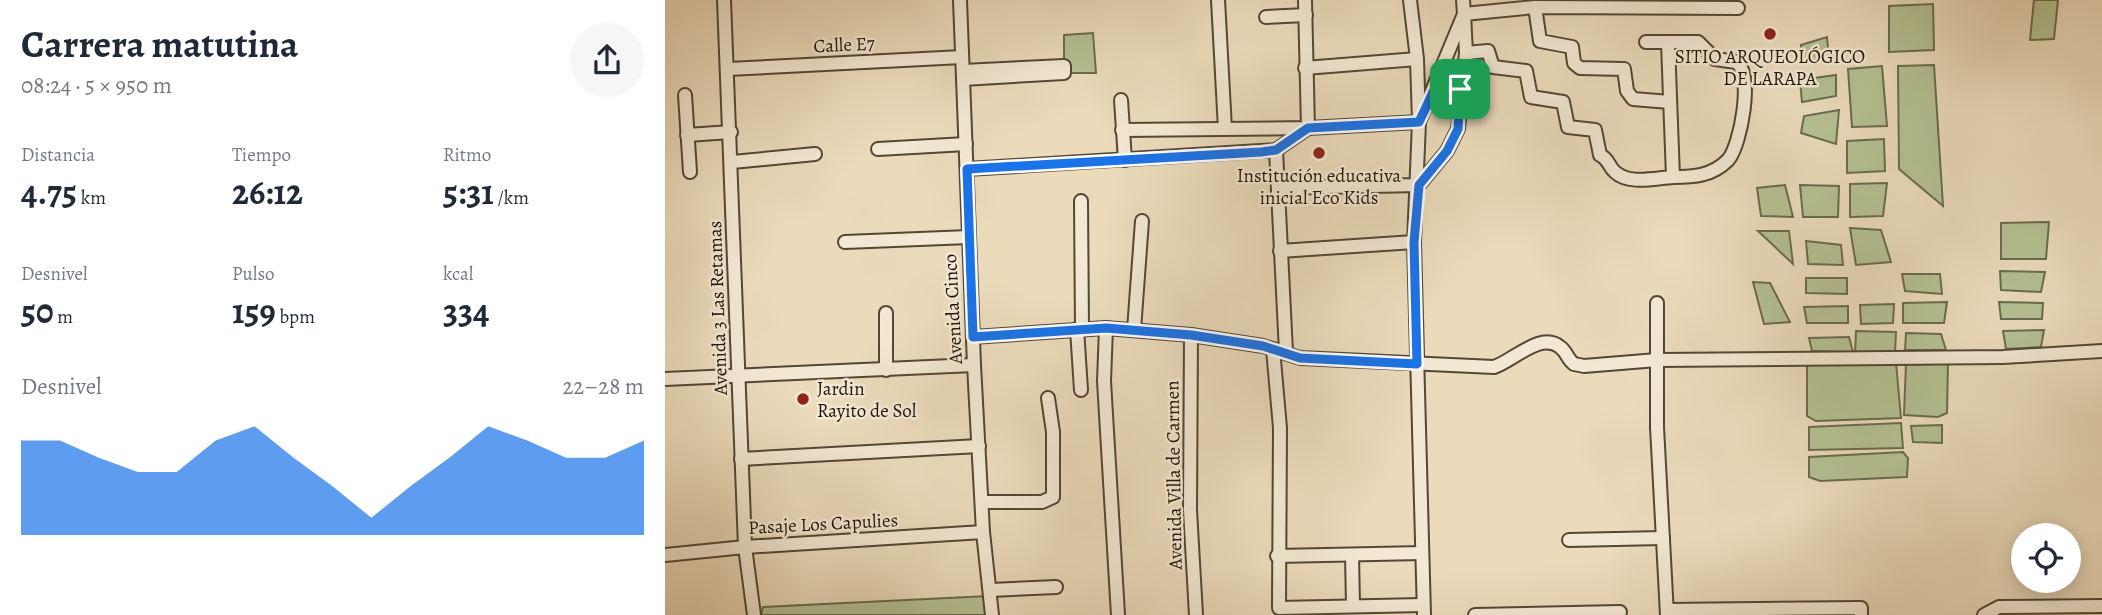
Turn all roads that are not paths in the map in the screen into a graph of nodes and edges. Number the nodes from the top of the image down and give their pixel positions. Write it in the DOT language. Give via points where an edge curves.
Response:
graph roads {
  1 [pos="724,0"];
  2 [pos="960,0"];
  3 [pos="1217,0"];
  4 [pos="1305,0"];
  5 [pos="1410,0"];
  6 [pos="1464,7"];
  7 [pos="1535,7"];
  8 [pos="1738,8"];
  9 [pos="1306,15"];
  10 [pos="1266,17"];
  11 [pos="1646,42"];
  12 [pos="1668,43"];
  13 [pos="1465,53"];
  14 [pos="962,57"];
  15 [pos="1417,59"];
  16 [pos="1305,68"];
  17 [pos="728,69"];
  18 [pos="963,75"];
  19 [pos="1436,86"];
  20 [pos="1460,89"];
  21 [pos="685,95"];
  22 [pos="1121,100"];
  23 [pos="1670,102"];
  24 [pos="1419,122"];
  25 [pos="1308,128"];
  26 [pos="1225,129"];
  27 [pos="1122,130"];
  28 [pos="731,132"];
  29 [pos="687,135"];
  30 [pos="966,144"];
  31 [pos="878,149"];
  32 [pos="1276,150"];
  33 [pos="815,154"];
  34 [pos="1125,160"];
  35 [pos="732,162"];
  36 [pos="967,169"];
  37 [pos="690,172"];
  38 [pos="1672,177"];
  39 [pos="1419,185"];
  40 [pos="1277,188"];
  41 [pos="1081,201"];
  42 [pos="1142,221"];
  43 [pos="968,237"];
  44 [pos="845,242"];
  45 [pos="1414,242"];
  46 [pos="1280,251"];
  47 [pos="1657,303"];
  48 [pos="886,313"];
  49 [pos="1106,328"];
  50 [pos="1080,329"];
  51 [pos="1134,330"];
  52 [pos="1191,335"];
  53 [pos="973,337"];
  54 [pos="1279,350"];
  55 [pos="2102,351"];
  56 [pos="1657,360"];
  57 [pos="1417,364"];
  58 [pos="974,365"];
  59 [pos="886,370"];
  60 [pos="738,375"];
  61 [pos="665,379"];
  62 [pos="1081,390"];
  63 [pos="1048,398"];
  64 [pos="979,446"];
  65 [pos="741,459"];
  66 [pos="982,502"];
  67 [pos="983,532"];
  68 [pos="1663,538"];
  69 [pos="1569,540"];
  70 [pos="745,547"];
  71 [pos="1422,553"];
  72 [pos="665,555"];
  73 [pos="1352,555"];
  74 [pos="1277,556"];
  75 [pos="1056,586"];
  76 [pos="991,590"];
  77 [pos="1353,606"];
  78 [pos="2102,606"];
  79 [pos="1424,610"];
  80 [pos="2053,611"];
  81 [pos="1620,612"];
  82 [pos="1667,612"];
  83 [pos="1773,612"];
  84 [pos="1505,614"];
  85 [pos="754,615"];
  86 [pos="992,615"];
  87 [pos="1118,615"];
  88 [pos="1196,615"];
  89 [pos="1475,615"];
  90 [pos="1861,615"];
  91 [pos="1984,615"];
  1 -- 17 [label="street, Avenida 3 Las Retamas"];
  2 -- 14 [label="street, Avenida Cinco"];
  3 -- 26 [label="street"];
  4 -- 9 [label="street"];
  5 -- 15 [label="street"];
  6 -- 7 [label="street"];
  6 -- 13 [label="street"];
  6 -- 19 [label="street"];
  7 -- 8 [label="street"];
  7 -- 23 [label="street" via="1538,36 1544,44 1571,47 1574,63 1580,68 1624,69 1633,99"];
  9 -- 10 [label="street"];
  9 -- 16 [label="street"];
  11 -- 12 [label="street"];
  12 -- 23 [label="street"];
  12 -- 38 [label="street" via="1698,42 1715,60 1740,65 1744,122 1729,158 1715,170 1702,176"];
  13 -- 20 [label="street"];
  13 -- 38 [label="street" via="1488,51 1493,67 1526,71 1531,97 1563,102 1569,127 1595,130 1600,155 1626,180"];
  14 -- 17 [label="street, Calle E7"];
  14 -- 18 [label="street, Avenida Cinco"];
  15 -- 16 [label="street"];
  15 -- 24 [label="street"];
  16 -- 25 [label="street"];
  17 -- 28 [label="street, Avenida 3 Las Retamas"];
  18 -- 18 [label="street" via="1064,66 1064,73"];
  18 -- 30 [label="street, Avenida Cinco"];
  19 -- 20 [label="street"];
  19 -- 24 [label="street"];
  20 -- 39 [label="street" via="1458,129 1447,151"];
  21 -- 29 [label="street"];
  22 -- 27 [label="street"];
  23 -- 38 [label="street"];
  24 -- 25 [label="street"];
  24 -- 39 [label="street"];
  25 -- 26 [label="street"];
  25 -- 32 [label="street"];
  26 -- 27 [label="street"];
  27 -- 34 [label="street"];
  28 -- 29 [label="street"];
  28 -- 35 [label="street, Avenida 3 Las Retamas"];
  29 -- 37 [label="street"];
  30 -- 31 [label="street"];
  30 -- 36 [label="street, Avenida Cinco"];
  32 -- 34 [label="street"];
  32 -- 40 [label="street"];
  33 -- 35 [label="street"];
  34 -- 36 [label="street"];
  35 -- 60 [label="street, Avenida 3 Las Retamas"];
  36 -- 43 [label="street, Avenida Cinco"];
  39 -- 40 [label="street"];
  39 -- 45 [label="street"];
  40 -- 46 [label="street"];
  41 -- 50 [label="street"];
  42 -- 51 [label="street"];
  43 -- 44 [label="street"];
  43 -- 53 [label="street, Avenida Cinco"];
  45 -- 46 [label="street"];
  45 -- 57 [label="street"];
  46 -- 54 [label="street"];
  47 -- 56 [label="street"];
  48 -- 59 [label="street"];
  49 -- 50 [label="street"];
  49 -- 51 [label="street"];
  49 -- 87 [label="street" via="1104,380"];
  50 -- 53 [label="street"];
  50 -- 62 [label="street"];
  51 -- 52 [label="street"];
  52 -- 54 [label="street"];
  52 -- 88 [label="street, Avenida Villa de Carmen" via="1190,510"];
  53 -- 58 [label="street, Avenida Cinco"];
  54 -- 57 [label="street" via="1300,358"];
  54 -- 74 [label="street"];
  55 -- 56 [label="street" via="2003,357"];
  56 -- 57 [label="street" via="1574,364 1551,342 1533,344 1494,367"];
  56 -- 68 [label="street"];
  57 -- 71 [label="street"];
  58 -- 59 [label="street"];
  58 -- 64 [label="street, Avenida Cinco"];
  59 -- 60 [label="street"];
  60 -- 61 [label="street"];
  60 -- 65 [label="street, Avenida 3 Las Retamas"];
  63 -- 66 [label="street" via="1053,497 1042,502"];
  64 -- 65 [label="street"];
  64 -- 66 [label="street, Avenida Cinco"];
  65 -- 70 [label="street, Avenida 3 Las Retamas"];
  66 -- 67 [label="street, Avenida Cinco"];
  67 -- 70 [label="street, Pasaje Los Capulies"];
  67 -- 76 [label="street, Avenida Cinco"];
  68 -- 69 [label="street"];
  68 -- 82 [label="street"];
  70 -- 72 [label="street, Pasaje Los Capulies"];
  70 -- 85 [label="street, Avenida 3 Las Retamas"];
  71 -- 73 [label="street"];
  71 -- 79 [label="street"];
  73 -- 74 [label="street"];
  73 -- 77 [label="street"];
  74 -- 77 [label="street" via="1279,608"];
  75 -- 76 [label="street"];
  76 -- 86 [label="street, Avenida Cinco"];
  77 -- 79 [label="street"];
  78 -- 80 [label="street"];
  80 -- 91 [label="street" via="1999,607"];
  81 -- 84 [label="street"];
  82 -- 83 [label="street"];
  83 -- 90 [label="street" via="1861,608"];
  84 -- 89 [label="street"];
}
